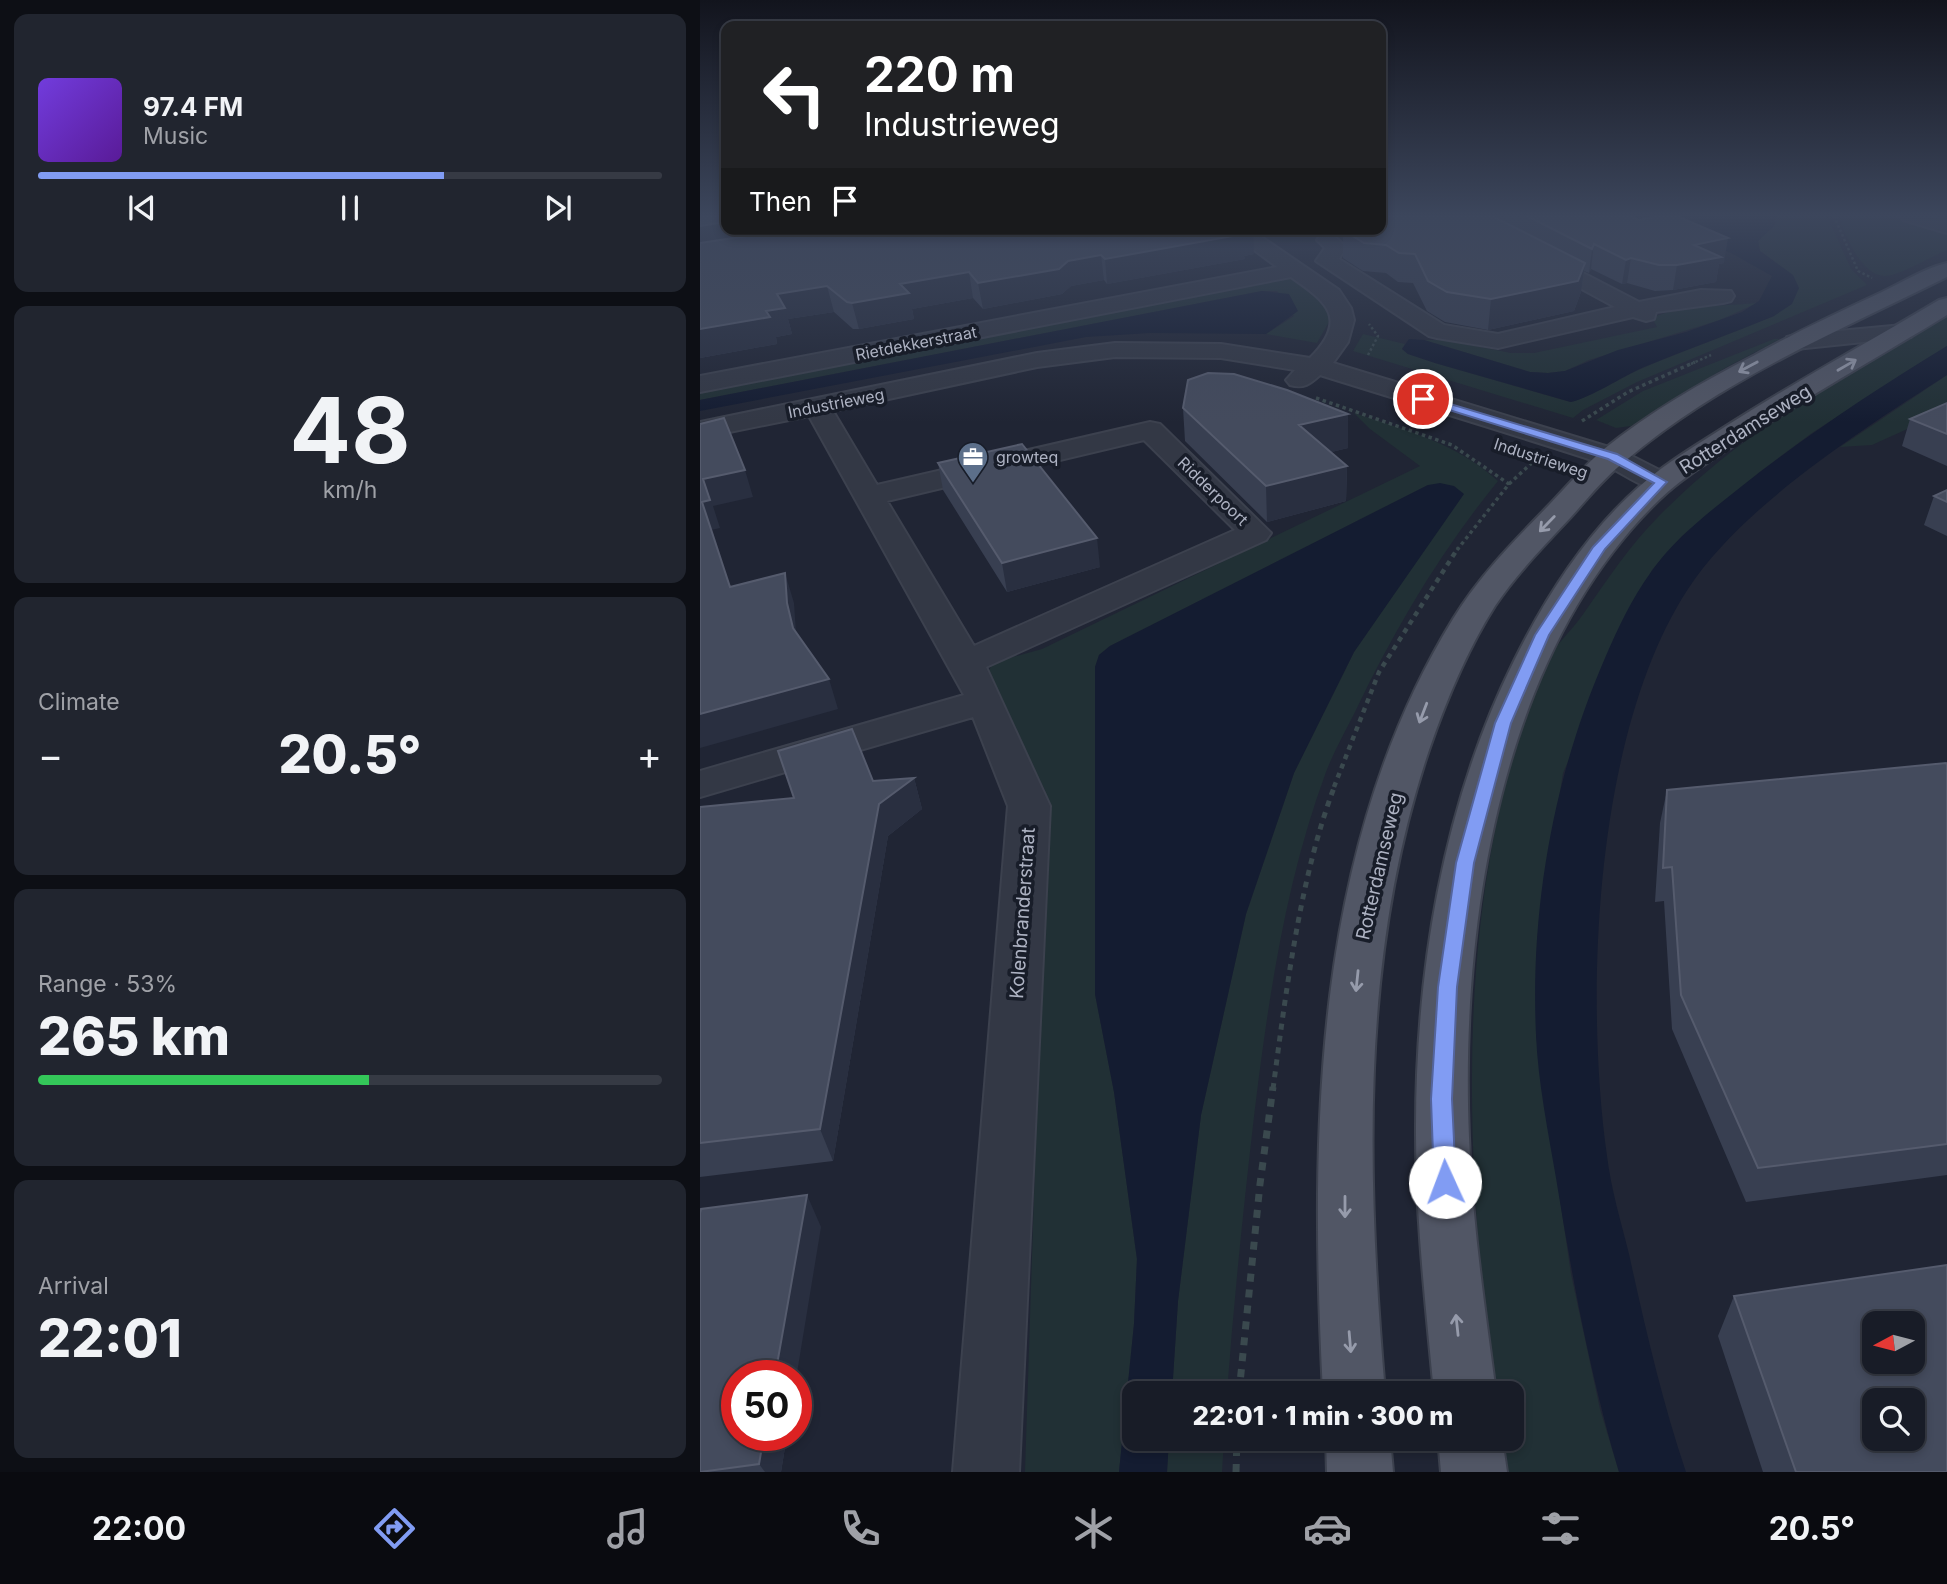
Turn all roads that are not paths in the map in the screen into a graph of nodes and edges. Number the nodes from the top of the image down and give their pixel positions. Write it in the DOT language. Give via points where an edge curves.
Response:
graph roads {
  1 [pos="1156,285"];
  2 [pos="1322,285"];
  3 [pos="1364,285"];
  4 [pos="1590,285"];
  5 [pos="1915,285"];
  6 [pos="1723,296"];
  7 [pos="1947,305"];
  8 [pos="1644,313"];
  9 [pos="1903,332"];
  10 [pos="1796,342"];
  11 [pos="1307,373"];
  12 [pos="700,384"];
  13 [pos="817,407"];
  14 [pos="700,430"];
  15 [pos="1603,466"];
  16 [pos="1661,482"];
  17 [pos="869,496"];
  18 [pos="975,682"];
  19 [pos="700,783"];
  20 [pos="1353,1381"];
  21 [pos="1464,1381"];
  22 [pos="1358,1451"];
  23 [pos="1472,1451"];
  24 [pos="986,1472"];
  25 [pos="1360,1472"];
  26 [pos="1474,1472"];
  1 -- 12 [label="street, Rietdekkerstraat"];
  2 -- 11 [label="street" via="1344,318 1339,338"];
  3 -- 8 [label="street" via="1437,331 1498,341"];
  4 -- 8 [label="street"];
  5 -- 10 [label="main road, Rotterdamseweg"];
  6 -- 8 [label="street" via="1701,297"];
  7 -- 9 [label="main road, Rotterdamseweg"];
  9 -- 10 [label="street, Rotterdamseweg"];
  16 -- 9 [label="main road, Rotterdamseweg, one-way" via="1746,425"];
  10 -- 15 [label="main road, Rotterdamseweg, one-way" via="1709,388 1651,426"];
  11 -- 13 [label="street, Industrieweg" via="1120,359 973,375"];
  11 -- 15 [label="street, Industrieweg"];
  13 -- 14 [label="street, Industrieweg"];
  13 -- 17 [label="street, Kolenbranderstraat"];
  15 -- 16 [label="street, Industrieweg"];
  15 -- 20 [label="main road, Rotterdamseweg, one-way" via="1512,561 1469,621 1426,705 1388,810 1361,942 1345,1082 1346,1291"];
  21 -- 16 [label="main road, Rotterdamseweg, one-way" via="1448,1237 1442,1099 1447,987 1465,863 1503,723 1542,635 1600,547"];
  17 -- 18 [label="street, Kolenbranderstraat"];
  17 -- 18 [label="street, Ridderpoort" via="1150,430 1255,533"];
  18 -- 19 [label="street"];
  18 -- 24 [label="street, Kolenbranderstraat" via="1029,806"];
  22 -- 25 [label="main road"];
  23 -- 26 [label="main road"];
}
